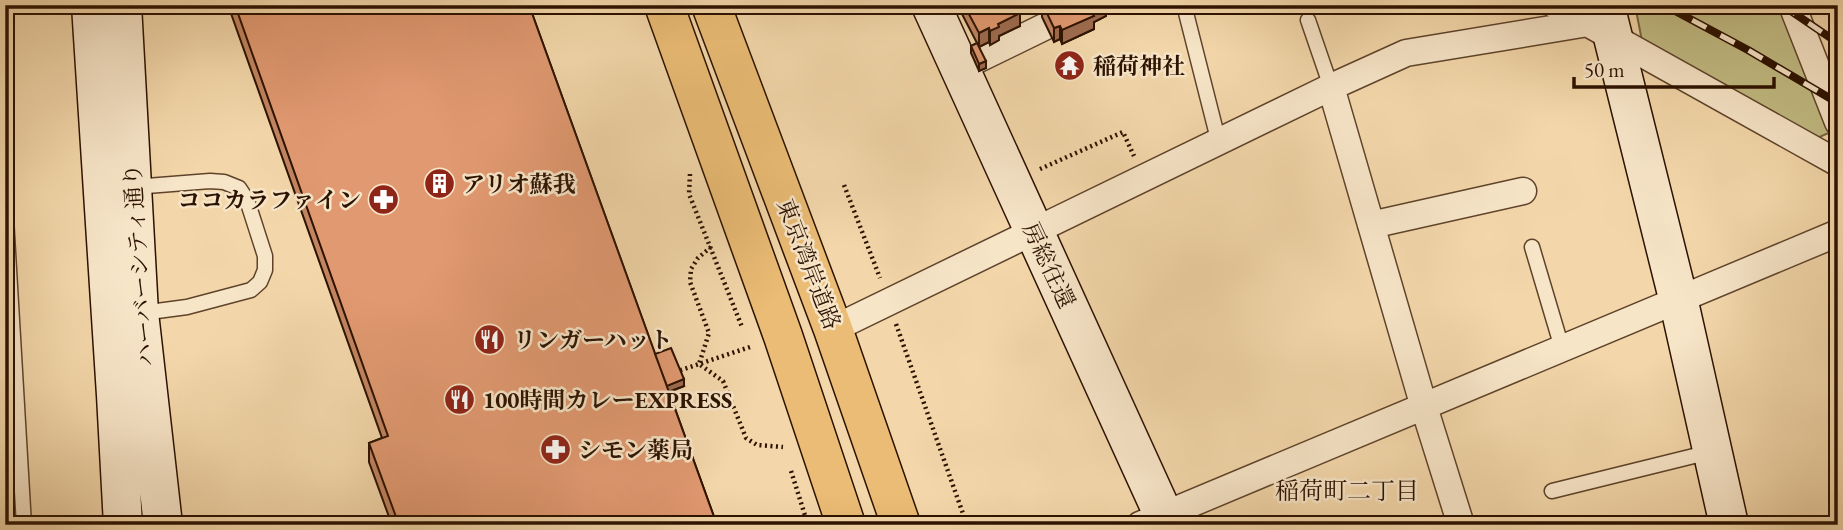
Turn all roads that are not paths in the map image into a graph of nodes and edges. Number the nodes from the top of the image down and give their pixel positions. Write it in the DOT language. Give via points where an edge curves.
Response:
graph roads {
  1 [pos="91,5"];
  2 [pos="122,5"];
  3 [pos="664,5"];
  4 [pos="711,5"];
  5 [pos="931,5"];
  6 [pos="1184,5"];
  7 [pos="1555,5"];
  8 [pos="1792,5"];
  9 [pos="1308,20"];
  10 [pos="1602,21"];
  11 [pos="1044,27"];
  12 [pos="960,68"];
  13 [pos="1332,87"];
  14 [pos="1838,122"];
  15 [pos="1219,143"];
  16 [pos="1838,163"];
  17 [pos="132,187"];
  18 [pos="1524,191"];
  19 [pos="5,201"];
  20 [pos="1371,225"];
  21 [pos="1034,232"];
  22 [pos="1838,233"];
  23 [pos="1532,247"];
  24 [pos="1678,298"];
  25 [pos="139,313"];
  26 [pos="833,329"];
  27 [pos="1562,348"];
  28 [pos="1424,407"];
  29 [pos="1712,452"];
  30 [pos="1552,491"];
  31 [pos="1157,521"];
  32 [pos="24,525"];
  33 [pos="123,525"];
  34 [pos="163,525"];
  35 [pos="846,525"];
  36 [pos="901,525"];
  37 [pos="1461,525"];
  38 [pos="1729,525"];
  1 -- 33 [label="street, ハーバーシティ通り"];
  2 -- 17 [label="street, ハーバーシティ通り"];
  3 -- 35 [label="highway, 東京湾岸道路"];
  4 -- 26 [label="highway, 東京湾岸道路"];
  5 -- 12 [label="street, 房総往還"];
  6 -- 15 [label="lane"];
  7 -- 10 [label="street"];
  8 -- 14 [label="street"];
  9 -- 13 [label="lane"];
  10 -- 13 [label="street" via="1406,53"];
  10 -- 16 [label="street"];
  10 -- 24 [label="street"];
  11 -- 12 [label="street"];
  12 -- 21 [label="street, 房総往還"];
  13 -- 15 [label="street"];
  13 -- 20 [label="street"];
  15 -- 21 [label="street"];
  17 -- 25 [label="street, ハーバーシティ通り"];
  17 -- 25 [label="lane" via="210,181 239,188 265,256 260,282 251,289 187,307"];
  18 -- 20 [label="street"];
  19 -- 32 [label="lane"];
  20 -- 28 [label="street"];
  21 -- 26 [label="street"];
  21 -- 31 [label="street, 房総往還"];
  22 -- 24 [label="street"];
  23 -- 27 [label="lane"];
  24 -- 27 [label="street"];
  24 -- 29 [label="street"];
  25 -- 34 [label="street, ハーバーシティ通り"];
  26 -- 36 [label="highway, 東京湾岸道路"];
  27 -- 28 [label="street"];
  28 -- 31 [label="street"];
  28 -- 37 [label="street"];
  29 -- 30 [label="lane"];
  29 -- 38 [label="street"];
}
